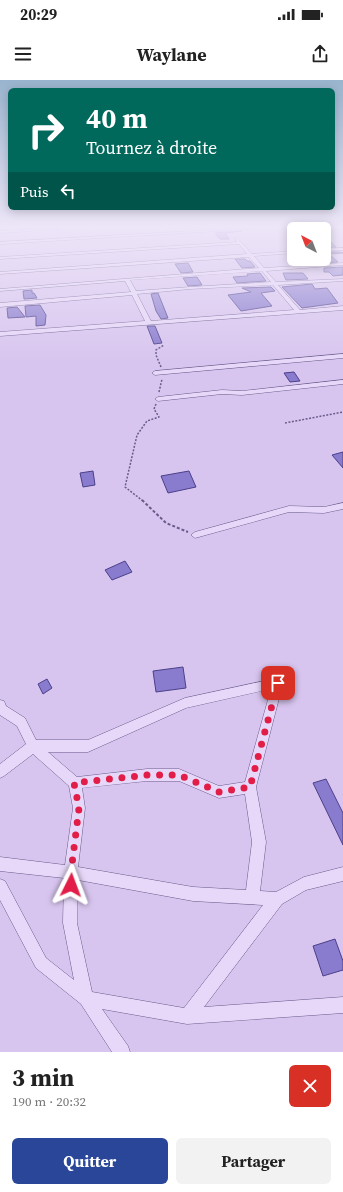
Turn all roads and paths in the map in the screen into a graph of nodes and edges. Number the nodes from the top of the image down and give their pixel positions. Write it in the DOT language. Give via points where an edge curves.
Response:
graph roads {
  1 [pos="22,271"];
  2 [pos="227,271"];
  3 [pos="265,271"];
  4 [pos="0,273"];
  5 [pos="127,278"];
  6 [pos="343,280"];
  7 [pos="274,284"];
  8 [pos="0,290"];
  9 [pos="134,293"];
  10 [pos="0,305"];
  11 [pos="343,308"];
  12 [pos="298,311"];
  13 [pos="149,323"];
  14 [pos="0,334"];
  15 [pos="164,345"];
  16 [pos="343,356"];
  17 [pos="162,372"];
  18 [pos="155,373"];
  19 [pos="343,382"];
  20 [pos="158,399"];
  21 [pos="343,412"];
  22 [pos="285,422"];
  23 [pos="343,506"];
  24 [pos="196,535"];
  25 [pos="0,705"];
  26 [pos="33,746"];
  27 [pos="0,772"];
  28 [pos="74,783"];
  29 [pos="250,787"];
  30 [pos="0,864"];
  31 [pos="71,872"];
  32 [pos="343,874"];
  33 [pos="0,886"];
  34 [pos="252,898"];
  35 [pos="277,899"];
  36 [pos="86,1000"];
  37 [pos="343,1005"];
  38 [pos="187,1016"];
  39 [pos="122,1052"];
  1 -- 4 [label="street"];
  2 -- 5 [label="street"];
  3 -- 7 [label="street"];
  5 -- 8 [label="street"];
  5 -- 9 [label="street"];
  6 -- 7 [label="street"];
  7 -- 9 [label="street"];
  7 -- 12 [label="street"];
  9 -- 10 [label="street"];
  9 -- 13 [label="street"];
  11 -- 12 [label="street"];
  12 -- 13 [label="street"];
  13 -- 14 [label="street"];
  15 -- 17 [label="path" via="156,350"];
  16 -- 17 [label="street"];
  17 -- 18 [label="street"];
  17 -- 20 [label="path"];
  19 -- 20 [label="street"];
  20 -- 24 [label="path" via="154,409 159,417 147,421 135,439 125,487 166,523"];
  21 -- 22 [label="path"];
  23 -- 24 [label="street" via="324,510 289,509"];
  25 -- 26 [label="street" via="2,710 21,722"];
  26 -- 27 [label="street"];
  26 -- 28 [label="street"];
  26 -- 29 [label="street" via="88,746 185,703 278,683"];
  28 -- 29 [label="street" via="147,775 179,775 219,792"];
  28 -- 31 [label="street" via="79,808"];
  29 -- 34 [label="street" via="259,842"];
  30 -- 31 [label="street"];
  31 -- 34 [label="street" via="193,894"];
  31 -- 36 [label="street" via="70,923"];
  32 -- 35 [label="street" via="304,884"];
  33 -- 36 [label="street" via="41,963"];
  34 -- 35 [label="street"];
  35 -- 38 [label="street"];
  36 -- 38 [label="street"];
  36 -- 39 [label="street"];
  37 -- 38 [label="street"];
}
